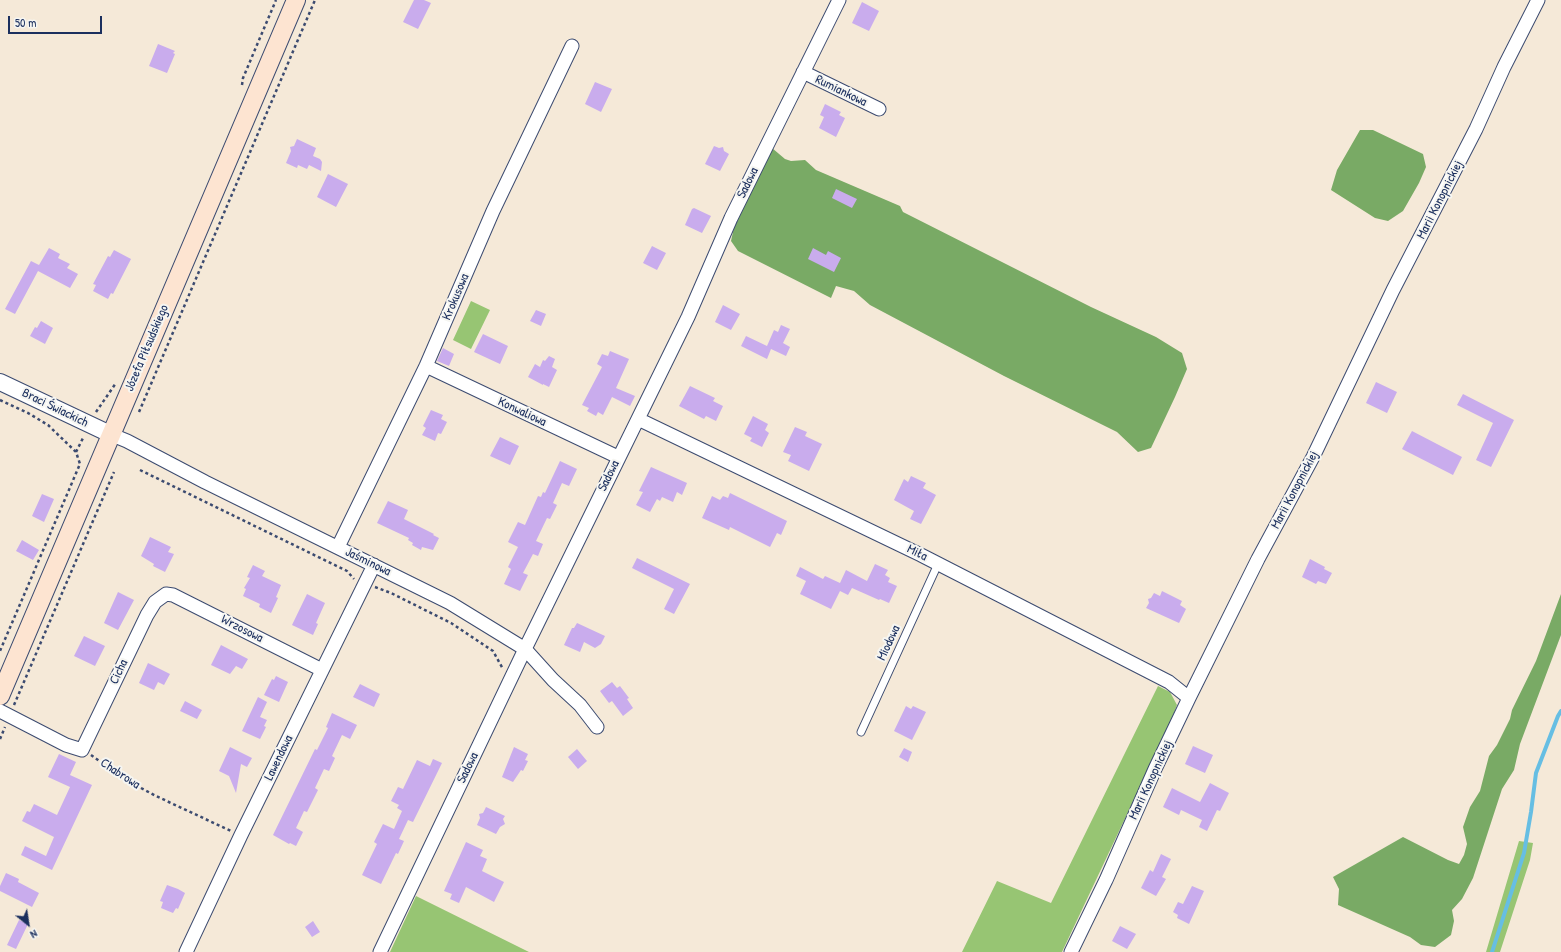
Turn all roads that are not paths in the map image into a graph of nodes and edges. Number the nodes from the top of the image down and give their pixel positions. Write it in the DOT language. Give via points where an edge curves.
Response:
graph roads {
  1 [pos="296,0"];
  2 [pos="839,0"];
  3 [pos="1538,0"];
  4 [pos="572,46"];
  5 [pos="803,72"];
  6 [pos="879,109"];
  7 [pos="426,366"];
  8 [pos="0,382"];
  9 [pos="638,419"];
  10 [pos="110,434"];
  11 [pos="618,457"];
  12 [pos="338,547"];
  13 [pos="938,564"];
  14 [pos="374,565"];
  15 [pos="160,597"];
  16 [pos="525,649"];
  17 [pos="322,670"];
  18 [pos="0,696"];
  19 [pos="1189,698"];
  20 [pos="5,714"];
  21 [pos="597,727"];
  22 [pos="861,732"];
  23 [pos="186,952"];
  24 [pos="380,952"];
  25 [pos="1071,952"];
  1 -- 10 [label="main road, Józefa Piłsudskiego"];
  2 -- 5 [label="street, Sadowa"];
  3 -- 19 [label="street, Marii Konopnickiej" via="1386,303 1313,458 1258,559"];
  4 -- 7 [label="street, Krokusowa" via="493,211"];
  5 -- 6 [label="street, Rumiankowa"];
  5 -- 9 [label="street, Sadowa" via="731,218 688,317"];
  7 -- 11 [label="street, Konwaliowa"];
  7 -- 12 [label="street, Krokusowa"];
  8 -- 10 [label="street, Braci Świackich"];
  9 -- 11 [label="street, Sadowa"];
  9 -- 13 [label="street, Miła"];
  10 -- 12 [label="street, Jaśminowa"];
  10 -- 18 [label="main road, Józefa Piłsudskiego"];
  11 -- 16 [label="street, Sadowa"];
  12 -- 14 [label="street, Jaśminowa"];
  13 -- 19 [label="street, Miła" via="1169,682"];
  13 -- 22 [label="lane, Miodowa"];
  14 -- 16 [label="street, Jaśminowa" via="450,603"];
  14 -- 17 [label="street, Lawendowa"];
  15 -- 17 [label="street, Wrzosowa" via="166,594 173,595"];
  15 -- 20 [label="street, Cicha" via="147,615 82,750 66,745"];
  16 -- 21 [label="street, Jaśminowa" via="580,705"];
  16 -- 24 [label="street, Sadowa"];
  17 -- 23 [label="street, Lawendowa"];
  19 -- 25 [label="street, Marii Konopnickiej"];
}
